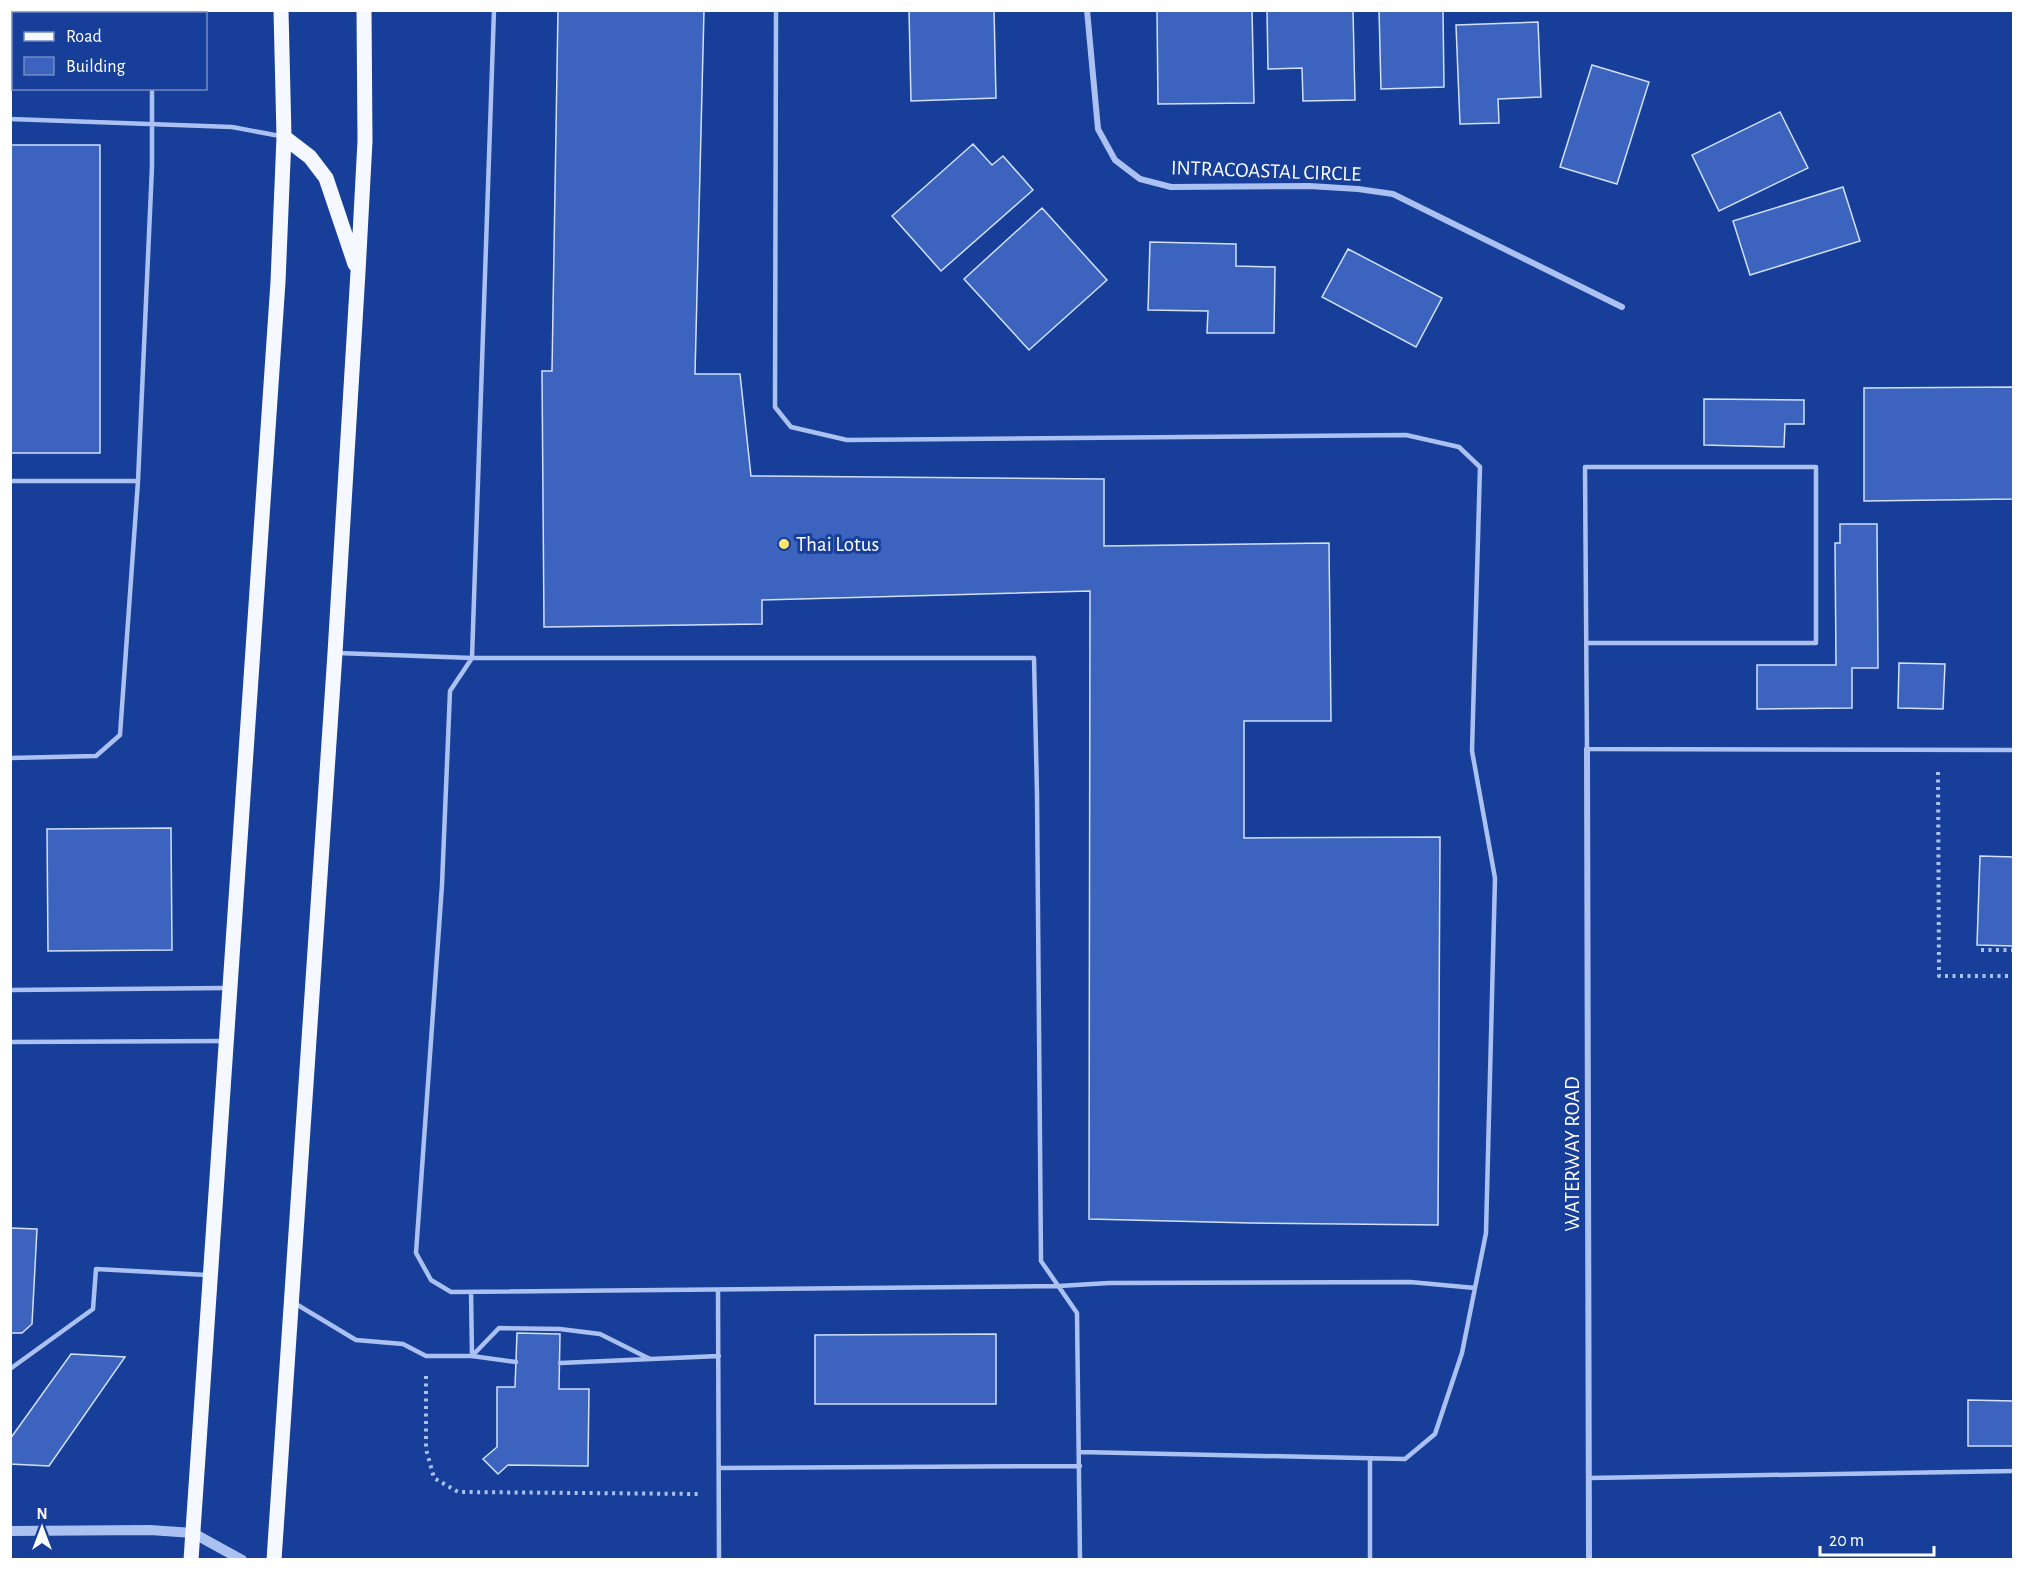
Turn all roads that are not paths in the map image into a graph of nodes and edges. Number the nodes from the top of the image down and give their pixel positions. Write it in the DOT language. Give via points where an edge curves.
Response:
graph roads {
  1 [pos="281,10"];
  2 [pos="364,10"];
  3 [pos="494,10"];
  4 [pos="776,10"];
  5 [pos="1087,10"];
  6 [pos="152,90"];
  7 [pos="10,119"];
  8 [pos="152,124"];
  9 [pos="284,137"];
  10 [pos="358,272"];
  11 [pos="1622,307"];
  12 [pos="10,481"];
  13 [pos="138,481"];
  14 [pos="1587,642"];
  15 [pos="335,653"];
  16 [pos="472,658"];
  17 [pos="1587,749"];
  18 [pos="2013,750"];
  19 [pos="10,758"];
  20 [pos="229,988"];
  21 [pos="10,990"];
  22 [pos="225,1041"];
  23 [pos="10,1042"];
  24 [pos="210,1275"];
  25 [pos="1059,1286"];
  26 [pos="1475,1288"];
  27 [pos="718,1290"];
  28 [pos="471,1292"];
  29 [pos="292,1301"];
  30 [pos="472,1356"];
  31 [pos="719,1356"];
  32 [pos="650,1359"];
  33 [pos="516,1362"];
  34 [pos="560,1362"];
  35 [pos="10,1369"];
  36 [pos="1080,1452"];
  37 [pos="1370,1458"];
  38 [pos="1080,1466"];
  39 [pos="719,1468"];
  40 [pos="2013,1471"];
  41 [pos="1589,1478"];
  42 [pos="10,1531"];
  43 [pos="193,1533"];
  44 [pos="191,1560"];
  45 [pos="242,1560"];
  46 [pos="274,1560"];
  47 [pos="719,1560"];
  48 [pos="1080,1560"];
  49 [pos="1370,1560"];
  50 [pos="1589,1560"];
  1 -- 9 [label="main road"];
  2 -- 10 [label="main road" via="365,141"];
  3 -- 16 [label="lane"];
  4 -- 26 [label="lane" via="776,407 791,427 847,440 1406,435 1459,447 1480,467 1472,751 1495,878 1486,1233"];
  5 -- 11 [label="street, INTRACOASTAL CIRCLE" via="1098,129 1115,160 1140,179 1171,187 1309,186 1394,194"];
  6 -- 8 [label="lane"];
  7 -- 8 [label="lane"];
  8 -- 9 [label="lane" via="232,127"];
  8 -- 13 [label="lane"];
  9 -- 10 [label="main road" via="310,157 326,178"];
  9 -- 20 [label="main road"];
  10 -- 15 [label="main road"];
  12 -- 13 [label="lane"];
  13 -- 19 [label="lane" via="120,735 96,756"];
  14 -- 14 [label="lane" via="1816,642 1816,467 1586,467"];
  14 -- 17 [label="lane"];
  15 -- 16 [label="lane"];
  15 -- 29 [label="main road"];
  16 -- 25 [label="lane" via="1034,658 1041,1261"];
  16 -- 28 [label="lane" via="450,691 442,885 416,1253 431,1280 452,1292"];
  17 -- 18 [label="lane"];
  17 -- 41 [label="street, WATERWAY ROAD"];
  20 -- 21 [label="lane"];
  20 -- 22 [label="main road"];
  22 -- 23 [label="lane"];
  22 -- 24 [label="main road"];
  24 -- 35 [label="lane" via="96,1269 93,1309"];
  24 -- 43 [label="main road"];
  25 -- 26 [label="lane" via="1410,1282"];
  25 -- 27 [label="lane"];
  25 -- 36 [label="lane" via="1077,1313"];
  26 -- 37 [label="lane" via="1462,1353 1435,1434 1405,1459"];
  27 -- 28 [label="lane"];
  27 -- 31 [label="lane"];
  28 -- 30 [label="lane"];
  29 -- 30 [label="lane" via="356,1340 403,1344 426,1356"];
  29 -- 46 [label="main road"];
  30 -- 32 [label="lane" via="499,1328 560,1329 600,1334"];
  30 -- 33 [label="lane"];
  31 -- 32 [label="lane"];
  31 -- 39 [label="lane"];
  32 -- 34 [label="lane"];
  36 -- 37 [label="lane"];
  36 -- 38 [label="lane"];
  37 -- 49 [label="lane"];
  38 -- 39 [label="lane"];
  38 -- 48 [label="lane"];
  39 -- 47 [label="lane"];
  40 -- 41 [label="lane"];
  41 -- 50 [label="street, WATERWAY ROAD"];
  42 -- 43 [label="street"];
  43 -- 44 [label="main road"];
  43 -- 45 [label="street"];
}
